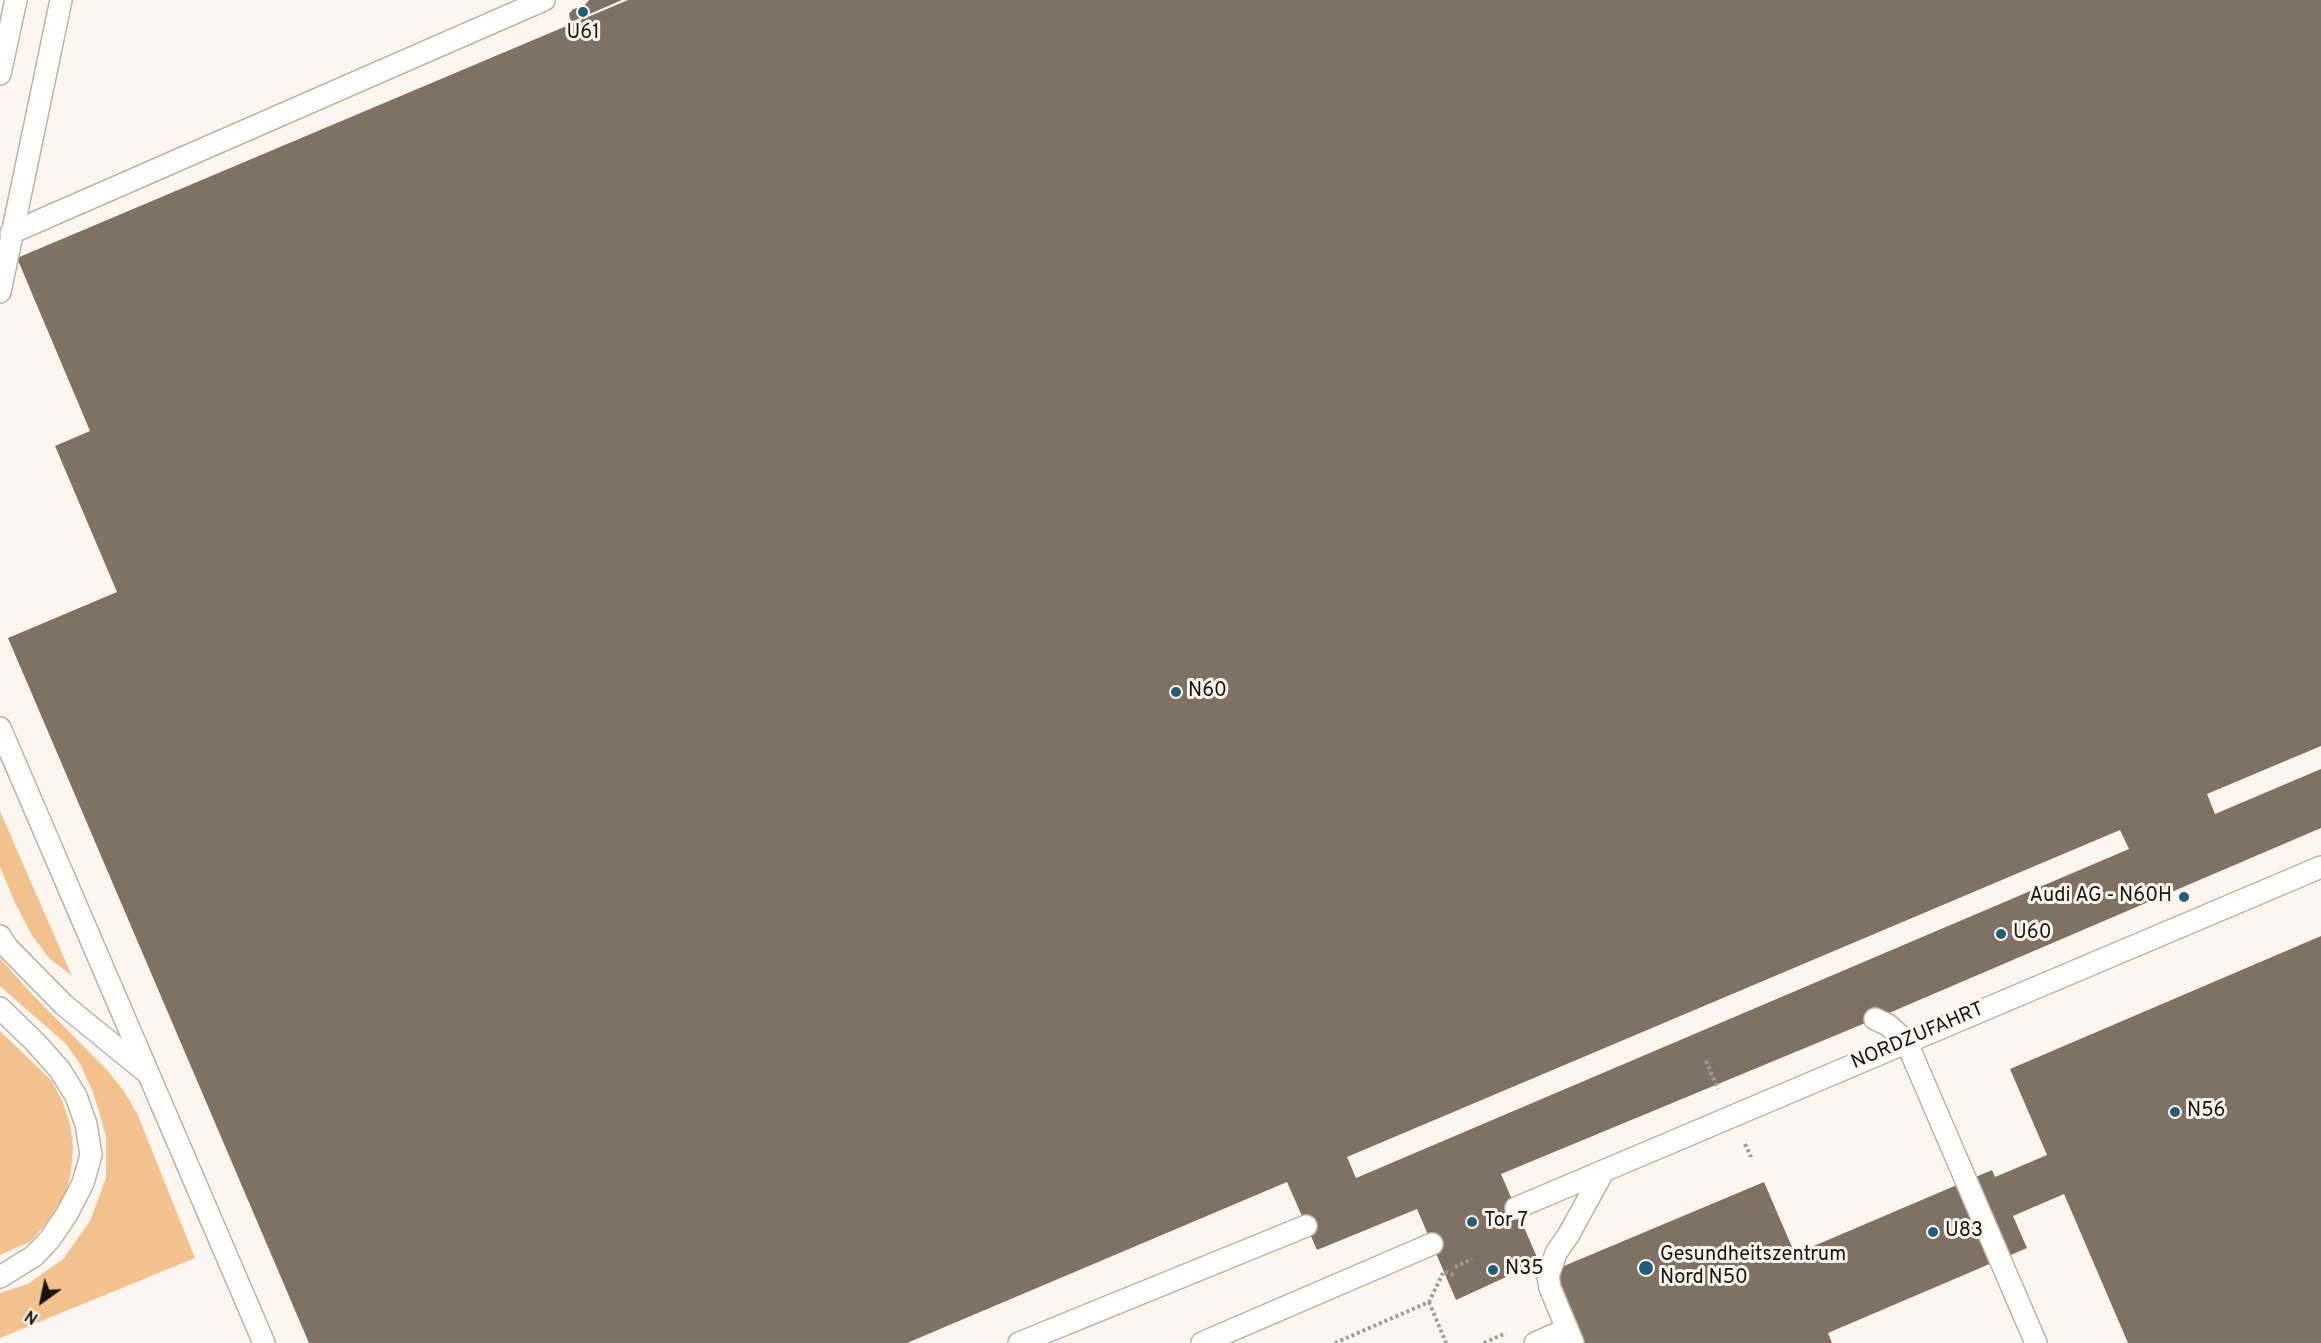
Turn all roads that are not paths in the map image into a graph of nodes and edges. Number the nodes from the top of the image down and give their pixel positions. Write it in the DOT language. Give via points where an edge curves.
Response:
graph roads {
  1 [pos="16,0"];
  2 [pos="61,0"];
  3 [pos="532,2"];
  4 [pos="0,74"];
  5 [pos="11,233"];
  6 [pos="0,292"];
  7 [pos="0,728"];
  8 [pos="2321,867"];
  9 [pos="0,936"];
  10 [pos="0,1008"];
  11 [pos="1875,1019"];
  12 [pos="1906,1041"];
  13 [pos="148,1074"];
  14 [pos="1603,1172"];
  15 [pos="1516,1209"];
  16 [pos="1306,1226"];
  17 [pos="1432,1244"];
  18 [pos="0,1276"];
  19 [pos="1570,1336"];
  20 [pos="264,1343"];
  21 [pos="1019,1343"];
  22 [pos="1202,1343"];
  23 [pos="1535,1343"];
  24 [pos="2036,1343"];
  1 -- 4 [label="lane"];
  2 -- 5 [label="lane"];
  3 -- 5 [label="lane"];
  5 -- 6 [label="lane"];
  7 -- 13 [label="lane"];
  8 -- 12 [label="lane, NORDZUFAHRT"];
  9 -- 13 [label="lane" via="7,948 64,1005"];
  10 -- 18 [label="lane" via="36,1042 76,1095 91,1155 83,1183 50,1239 34,1256"];
  11 -- 12 [label="lane"];
  12 -- 14 [label="lane, NORDZUFAHRT"];
  12 -- 24 [label="lane"];
  13 -- 20 [label="lane"];
  14 -- 15 [label="lane, NORDZUFAHRT"];
  14 -- 19 [label="lane" via="1556,1254 1548,1276"];
  16 -- 21 [label="lane"];
  17 -- 22 [label="lane"];
  19 -- 23 [label="lane"];
}
